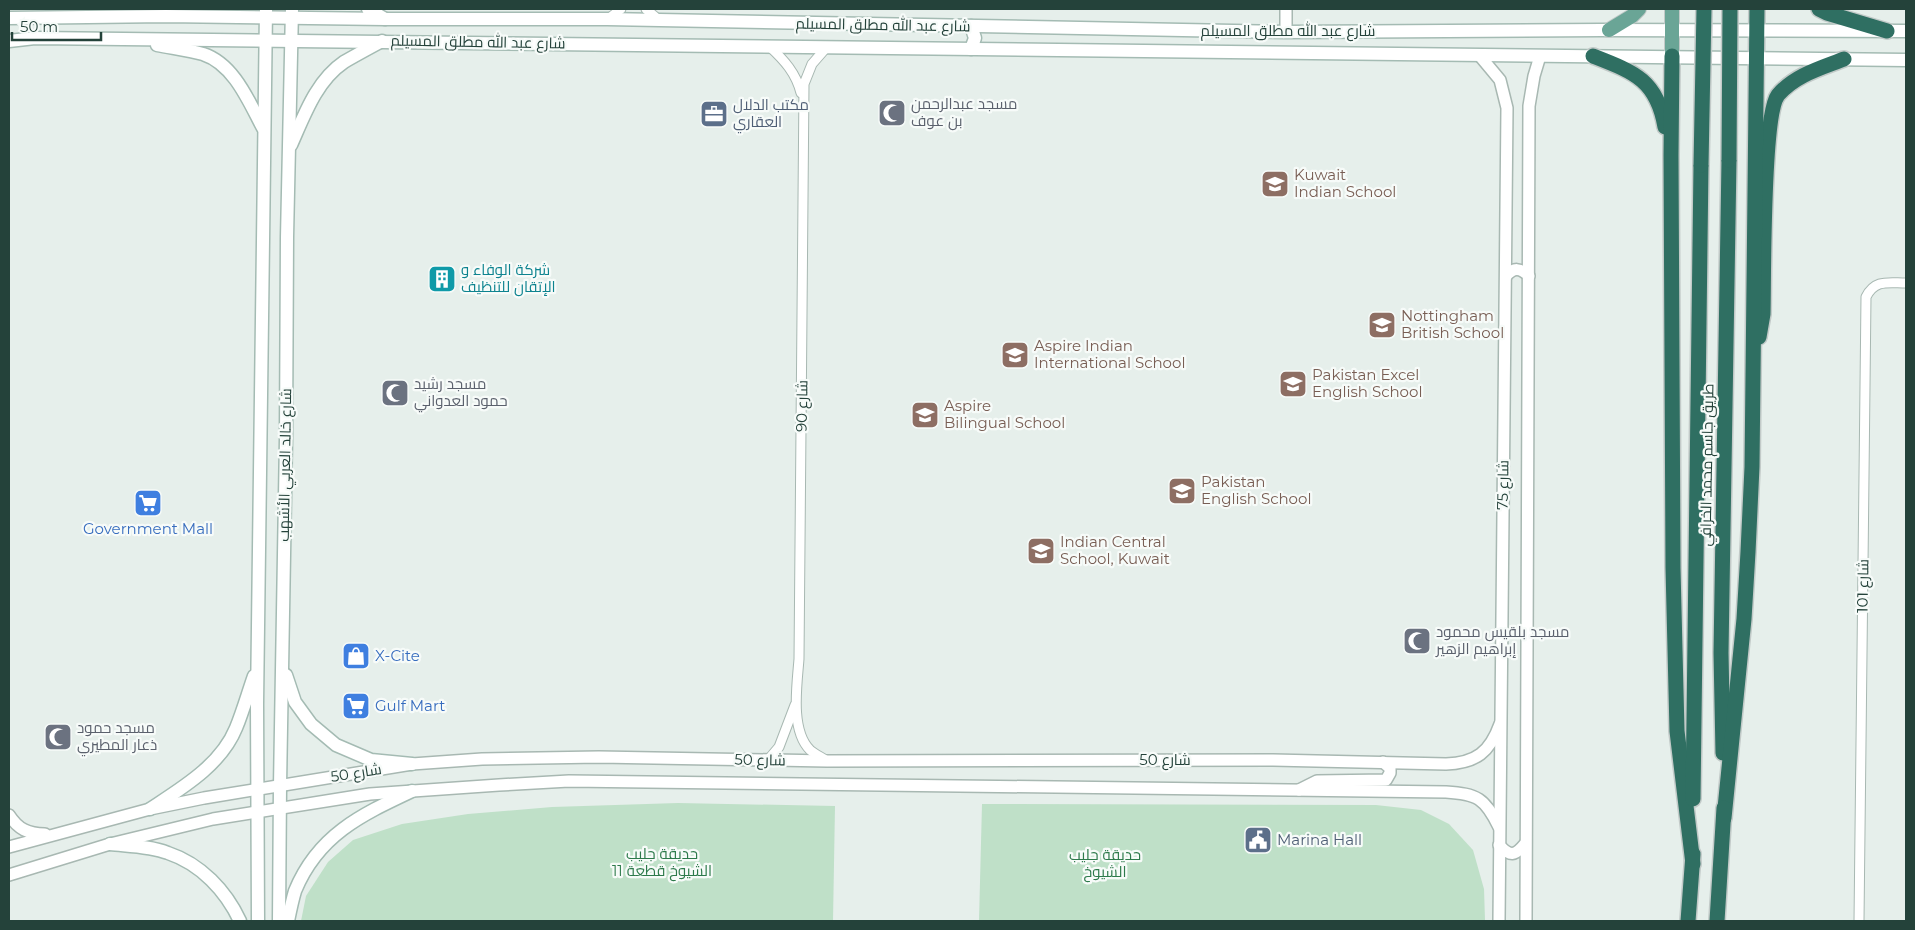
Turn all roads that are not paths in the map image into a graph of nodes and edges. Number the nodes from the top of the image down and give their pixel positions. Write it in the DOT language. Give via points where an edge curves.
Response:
graph roads {
  1 [pos="180,9"];
  2 [pos="368,9"];
  3 [pos="621,9"];
  4 [pos="646,9"];
  5 [pos="1286,9"];
  6 [pos="1639,9"];
  7 [pos="1672,9"];
  8 [pos="1704,9"];
  9 [pos="1730,9"];
  10 [pos="1757,9"];
  11 [pos="1819,9"];
  12 [pos="266,13"];
  13 [pos="292,13"];
  14 [pos="166,16"];
  15 [pos="9,18"];
  16 [pos="385,19"];
  17 [pos="607,19"];
  18 [pos="660,21"];
  19 [pos="971,26"];
  20 [pos="1004,27"];
  21 [pos="1609,30"];
  22 [pos="1672,30"];
  23 [pos="1757,30"];
  24 [pos="1887,31"];
  25 [pos="1906,31"];
  26 [pos="1286,32"];
  27 [pos="1416,32"];
  28 [pos="127,40"];
  29 [pos="266,40"];
  30 [pos="292,40"];
  31 [pos="9,41"];
  32 [pos="383,41"];
  33 [pos="770,47"];
  34 [pos="826,48"];
  35 [pos="971,49"];
  36 [pos="1002,50"];
  37 [pos="1416,55"];
  38 [pos="1480,56"];
  39 [pos="1540,56"];
  40 [pos="1593,56"];
  41 [pos="1672,56"];
  42 [pos="1756,57"];
  43 [pos="1844,60"];
  44 [pos="1906,60"];
  45 [pos="804,106"];
  46 [pos="264,132"];
  47 [pos="288,152"];
  48 [pos="1670,155"];
  49 [pos="1506,276"];
  50 [pos="1529,276"];
  51 [pos="1906,283"];
  52 [pos="1752,382"];
  53 [pos="258,664"];
  54 [pos="282,666"];
  55 [pos="795,705"];
  56 [pos="1500,724"];
  57 [pos="768,760"];
  58 [pos="827,761"];
  59 [pos="1383,762"];
  60 [pos="412,764"];
  61 [pos="280,786"];
  62 [pos="258,789"];
  63 [pos="412,790"];
  64 [pos="1297,790"];
  65 [pos="280,808"];
  66 [pos="150,809"];
  67 [pos="258,812"];
  68 [pos="9,816"];
  69 [pos="1724,818"];
  70 [pos="1499,827"];
  71 [pos="52,834"];
  72 [pos="110,844"];
  73 [pos="1525,844"];
  74 [pos="1499,845"];
  75 [pos="9,847"];
  76 [pos="1693,864"];
  77 [pos="9,875"];
  78 [pos="240,921"];
  79 [pos="258,921"];
  80 [pos="280,921"];
  81 [pos="288,921"];
  82 [pos="1499,921"];
  83 [pos="1526,921"];
  84 [pos="1688,921"];
  85 [pos="1717,921"];
  86 [pos="1859,921"];
  1 -- 14 [label="main road"];
  2 -- 16 [label="main road"];
  3 -- 17 [label="street"];
  4 -- 18 [label="street"];
  5 -- 26 [label="street"];
  6 -- 21 [label="main road"];
  7 -- 22 [label="main road"];
  8 -- 76 [label="highway, طريق جاسم محمد الخرافي, bridge"];
  9 -- 69 [label="highway, طريق جاسم محمد الخرافي, bridge" via="1721,653"];
  10 -- 23 [label="highway"];
  11 -- 24 [label="highway"];
  12 -- 13 [label="main road, شارع عبد الله مطلق المسيلم"];
  12 -- 14 [label="main road, شارع عبد الله مطلق المسيلم"];
  12 -- 29 [label="main road, شارع خالد العربي الأشهب"];
  13 -- 16 [label="main road, شارع عبد الله مطلق المسيلم"];
  13 -- 30 [label="main road, شارع خالد العربي الأشهب"];
  14 -- 15 [label="main road, شارع عبد الله مطلق المسيلم"];
  16 -- 17 [label="main road, شارع عبد الله مطلق المسيلم"];
  17 -- 18 [label="main road, شارع عبد الله مطلق المسيلم"];
  18 -- 19 [label="main road, شارع عبد الله مطلق المسيلم"];
  19 -- 20 [label="main road, شارع عبد الله مطلق المسيلم"];
  19 -- 35 [label="main road" via="975,38"];
  20 -- 26 [label="main road, شارع عبد الله مطلق المسيلم"];
  20 -- 36 [label="main road" via="999,38"];
  21 -- 22 [label="main road, شارع عبد الله مطلق المسيلم"];
  21 -- 27 [label="main road, شارع عبد الله مطلق المسيلم"];
  22 -- 23 [label="main road, شارع عبد الله مطلق المسيلم"];
  22 -- 41 [label="main road"];
  23 -- 24 [label="main road, شارع عبد الله مطلق المسيلم"];
  23 -- 42 [label="highway"];
  24 -- 25 [label="main road, شارع عبد الله مطلق المسيلم"];
  26 -- 27 [label="main road, شارع عبد الله مطلق المسيلم"];
  27 -- 37 [label="main road"];
  28 -- 29 [label="main road, شارع عبد الله مطلق المسيلم"];
  28 -- 31 [label="main road, شارع عبد الله مطلق المسيلم" via="35,38"];
  28 -- 46 [label="main road" via="204,55 224,66 246,96"];
  29 -- 30 [label="main road, شارع عبد الله مطلق المسيلم"];
  29 -- 46 [label="main road, شارع خالد العربي الأشهب"];
  30 -- 32 [label="main road, شارع عبد الله مطلق المسيلم"];
  30 -- 47 [label="main road, شارع خالد العربي الأشهب"];
  32 -- 33 [label="main road, شارع عبد الله مطلق المسيلم"];
  32 -- 47 [label="main road" via="342,63 324,80 308,106"];
  33 -- 34 [label="main road, شارع عبد الله مطلق المسيلم"];
  33 -- 45 [label="street, شارع 90" via="787,63 798,83"];
  34 -- 35 [label="main road, شارع عبد الله مطلق المسيلم"];
  34 -- 45 [label="street, شارع 90" via="812,64 804,84"];
  35 -- 36 [label="main road, شارع عبد الله مطلق المسيلم"];
  36 -- 37 [label="main road, شارع عبد الله مطلق المسيلم"];
  37 -- 38 [label="main road, شارع عبد الله مطلق المسيلم"];
  38 -- 39 [label="main road, شارع عبد الله مطلق المسيلم"];
  38 -- 49 [label="street, شارع 75" via="1500,80 1507,108"];
  39 -- 40 [label="main road, شارع عبد الله مطلق المسيلم"];
  39 -- 50 [label="street, شارع 75" via="1529,106"];
  40 -- 41 [label="main road, شارع عبد الله مطلق المسيلم"];
  40 -- 48 [label="highway" via="1632,73 1652,90 1660,104"];
  41 -- 42 [label="main road, شارع عبد الله مطلق المسيلم"];
  41 -- 48 [label="highway"];
  42 -- 43 [label="main road, شارع عبد الله مطلق المسيلم"];
  42 -- 52 [label="highway"];
  43 -- 44 [label="main road, شارع عبد الله مطلق المسيلم"];
  43 -- 52 [label="highway" via="1801,76 1777,96 1769,129 1763,314"];
  45 -- 55 [label="street, شارع 90" via="799,659"];
  46 -- 53 [label="main road, شارع خالد العربي الأشهب"];
  47 -- 54 [label="main road, شارع خالد العربي الأشهب"];
  48 -- 76 [label="highway" via="1677,731"];
  49 -- 50 [label="street" via="1518,269"];
  49 -- 56 [label="street, شارع 75"];
  50 -- 73 [label="street, شارع 75"];
  51 -- 86 [label="street, شارع 101" via="1880,283 1871,287 1866,297"];
  52 -- 69 [label="highway" via="1752,467 1744,619"];
  53 -- 62 [label="main road, شارع خالد العربي الأشهب"];
  53 -- 66 [label="main road" via="236,730 218,756 194,779"];
  54 -- 60 [label="main road" via="295,702 311,724 336,745 371,760"];
  54 -- 61 [label="main road, شارع خالد العربي الأشهب"];
  55 -- 57 [label="street, شارع 90" via="779,747"];
  55 -- 58 [label="street, شارع 90" via="801,734 810,750"];
  56 -- 59 [label="street, شارع 50" via="1494,741 1485,752 1460,764"];
  56 -- 70 [label="street, شارع 75"];
  57 -- 58 [label="street, شارع 50"];
  57 -- 60 [label="street, شارع 50" via="598,757"];
  58 -- 59 [label="street, شارع 50"];
  59 -- 64 [label="street" via="1390,768 1386,780 1317,781"];
  60 -- 61 [label="street, شارع 50"];
  61 -- 62 [label="street, شارع 50"];
  61 -- 65 [label="main road, شارع خالد العربي الأشهب"];
  62 -- 66 [label="street, شارع 50"];
  62 -- 67 [label="main road, شارع خالد العربي الأشهب"];
  63 -- 64 [label="street, شارع 50" via="569,781"];
  63 -- 65 [label="street, شارع 50"];
  63 -- 81 [label="main road" via="370,811 327,841 295,892"];
  64 -- 70 [label="street, شارع 50" via="1464,793 1479,798"];
  65 -- 67 [label="street, شارع 50"];
  65 -- 80 [label="main road, شارع خالد العربي الأشهب"];
  66 -- 71 [label="street, شارع 50"];
  67 -- 72 [label="street, شارع 50" via="213,819"];
  67 -- 79 [label="main road, شارع خالد العربي الأشهب"];
  68 -- 71 [label="street" via="18,828 33,834"];
  69 -- 85 [label="highway, طريق جاسم محمد الخرافي"];
  70 -- 74 [label="street, شارع 75"];
  71 -- 75 [label="street, شارع 50"];
  72 -- 77 [label="street, شارع 50"];
  72 -- 78 [label="main road" via="167,852 186,860 215,884"];
  73 -- 74 [label="street" via="1518,853 1512,854"];
  73 -- 83 [label="street, شارع 75"];
  74 -- 82 [label="street, شارع 75"];
  76 -- 84 [label="highway, طريق جاسم محمد الخرافي"];
}
